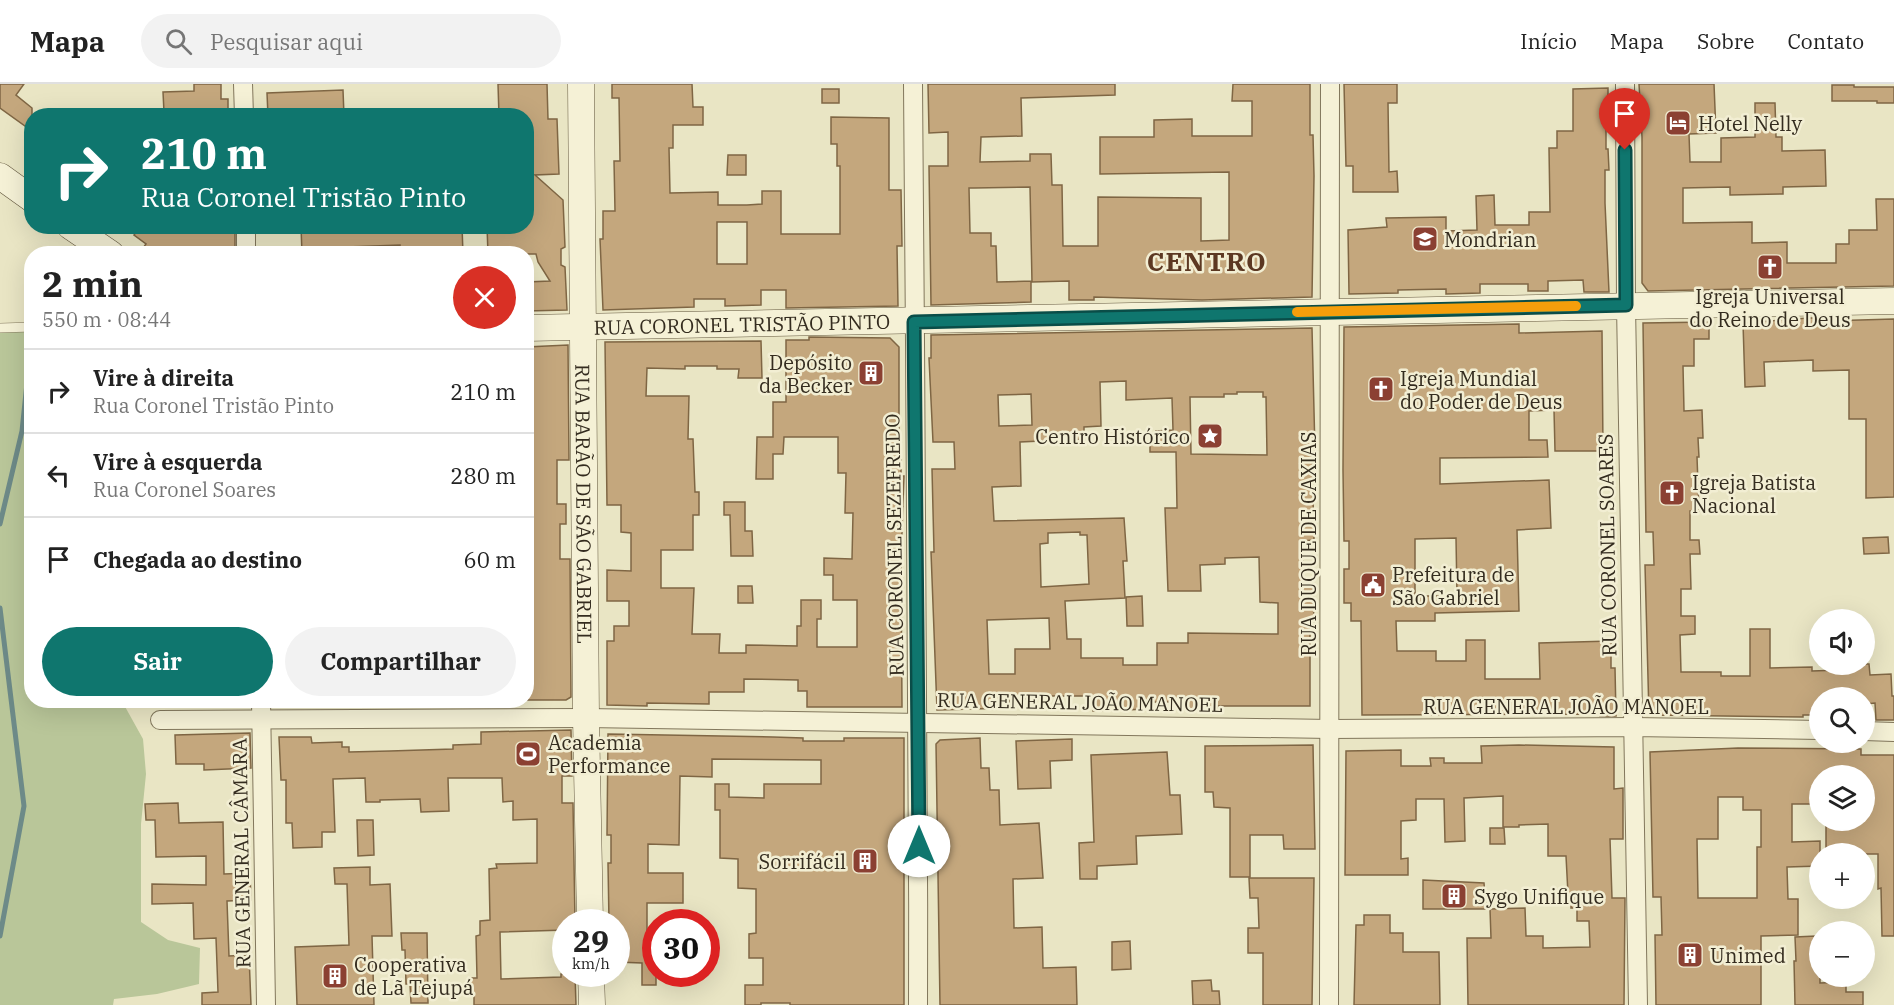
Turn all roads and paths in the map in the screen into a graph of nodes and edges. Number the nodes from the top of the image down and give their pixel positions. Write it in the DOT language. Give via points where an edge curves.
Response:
graph roads {
  1 [pos="243,84"];
  2 [pos="581,84"];
  3 [pos="913,84"];
  4 [pos="1330,84"];
  5 [pos="1624,84"];
  6 [pos="244,108"];
  7 [pos="0,176"];
  8 [pos="24,193"];
  9 [pos="82,234"];
  10 [pos="99,246"];
  11 [pos="1894,301"];
  12 [pos="1626,305"];
  13 [pos="1330,311"];
  14 [pos="914,322"];
  15 [pos="24,327"];
  16 [pos="583,327"];
  17 [pos="0,328"];
  18 [pos="534,328"];
  19 [pos="261,709"];
  20 [pos="586,718"];
  21 [pos="160,720"];
  22 [pos="919,722"];
  23 [pos="1633,727"];
  24 [pos="1330,729"];
  25 [pos="1809,730"];
  26 [pos="1875,731"];
  27 [pos="1894,732"];
  28 [pos="590,909"];
  29 [pos="591,987"];
  30 [pos="266,1005"];
  31 [pos="592,1005"];
  32 [pos="918,1005"];
  33 [pos="1329,1005"];
  34 [pos="1638,1005"];
  1 -- 6 [label="street"];
  2 -- 16 [label="main road, RUA BARÃO DE SÃO GABRIEL"];
  3 -- 14 [label="street, RUA CORONEL SEZEFREDO"];
  4 -- 13 [label="street, RUA DUQUE DE CAXIAS"];
  5 -- 12 [label="street, RUA CORONEL SOARES"];
  7 -- 8 [label="main road"];
  9 -- 10 [label="main road"];
  11 -- 12 [label="main road, RUA CORONEL TRISTÃO PINTO"];
  12 -- 13 [label="main road, RUA CORONEL TRISTÃO PINTO"];
  12 -- 23 [label="street, RUA CORONEL SOARES"];
  13 -- 14 [label="main road, RUA CORONEL TRISTÃO PINTO"];
  13 -- 24 [label="street, RUA DUQUE DE CAXIAS"];
  14 -- 16 [label="main road, RUA CORONEL TRISTÃO PINTO"];
  14 -- 22 [label="street, RUA CORONEL SEZEFREDO"];
  15 -- 17 [label="lane"];
  16 -- 18 [label="main road, RUA CORONEL TRISTÃO PINTO"];
  16 -- 20 [label="main road, RUA BARÃO DE SÃO GABRIEL"];
  19 -- 20 [label="street, RUA GENERAL JOÃO MANOEL"];
  19 -- 21 [label="street, RUA GENERAL JOÃO MANOEL"];
  19 -- 30 [label="street, RUA GENERAL CÂMARA"];
  20 -- 22 [label="street, RUA GENERAL JOÃO MANOEL"];
  20 -- 28 [label="main road, RUA BARÃO DE SÃO GABRIEL"];
  22 -- 24 [label="street, RUA GENERAL JOÃO MANOEL"];
  22 -- 32 [label="street, RUA CORONEL SEZEFREDO"];
  23 -- 24 [label="street, RUA GENERAL JOÃO MANOEL"];
  23 -- 25 [label="street, RUA GENERAL JOÃO MANOEL"];
  23 -- 34 [label="street, RUA CORONEL SOARES"];
  24 -- 33 [label="street, RUA DUQUE DE CAXIAS"];
  26 -- 27 [label="street"];
  29 -- 31 [label="main road"];
}
